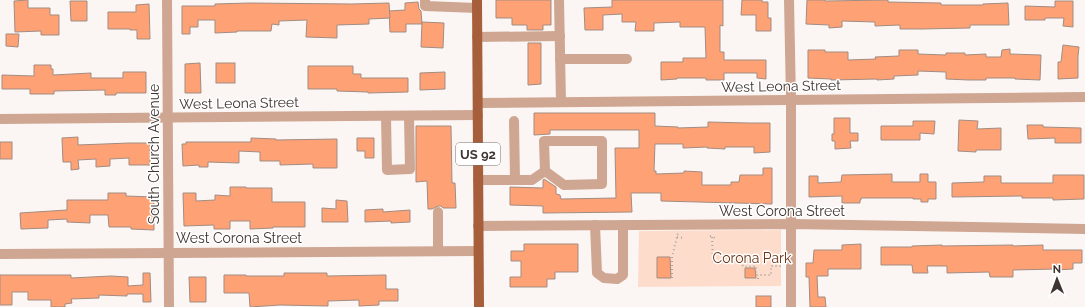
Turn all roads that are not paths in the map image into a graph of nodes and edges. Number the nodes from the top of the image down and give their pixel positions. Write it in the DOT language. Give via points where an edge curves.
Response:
graph roads {
  1 [pos="167,0"];
  2 [pos="425,0"];
  3 [pos="559,0"];
  4 [pos="789,0"];
  5 [pos="477,4"];
  6 [pos="560,36"];
  7 [pos="477,37"];
  8 [pos="560,59"];
  9 [pos="627,59"];
  10 [pos="1085,97"];
  11 [pos="791,100"];
  12 [pos="561,102"];
  13 [pos="478,103"];
  14 [pos="478,115"];
  15 [pos="386,116"];
  16 [pos="409,116"];
  17 [pos="168,118"];
  18 [pos="0,119"];
  19 [pos="514,121"];
  20 [pos="545,171"];
  21 [pos="478,180"];
  22 [pos="515,180"];
  23 [pos="438,212"];
  24 [pos="791,224"];
  25 [pos="595,225"];
  26 [pos="623,225"];
  27 [pos="478,226"];
  28 [pos="1085,229"];
  29 [pos="478,251"];
  30 [pos="168,252"];
  31 [pos="438,252"];
  32 [pos="0,254"];
  33 [pos="169,307"];
  34 [pos="479,307"];
  35 [pos="791,307"];
  1 -- 17 [label="street, South Church Avenue"];
  2 -- 5 [label="street" via="425,6"];
  3 -- 6 [label="street"];
  4 -- 11 [label="street"];
  5 -- 7 [label="main road, US 92"];
  6 -- 7 [label="street"];
  6 -- 8 [label="street"];
  7 -- 13 [label="main road, US 92"];
  8 -- 9 [label="street"];
  8 -- 12 [label="street"];
  10 -- 11 [label="street, West Leona Street"];
  11 -- 12 [label="street, West Leona Street"];
  11 -- 24 [label="street"];
  12 -- 13 [label="street, West Leona Street"];
  13 -- 14 [label="main road, US 92"];
  14 -- 16 [label="street, West Leona Street"];
  14 -- 21 [label="main road, US 92"];
  15 -- 16 [label="street, West Leona Street"];
  15 -- 16 [label="street" via="387,170 410,169"];
  15 -- 17 [label="street, West Leona Street"];
  17 -- 18 [label="street, West Leona Street"];
  17 -- 30 [label="street, South Church Avenue"];
  19 -- 22 [label="street"];
  20 -- 20 [label="street" via="544,142 602,141 602,184 564,185"];
  20 -- 22 [label="street" via="532,180"];
  21 -- 22 [label="street"];
  21 -- 27 [label="main road, US 92"];
  23 -- 31 [label="street"];
  24 -- 26 [label="street, West Corona Street"];
  24 -- 28 [label="street, West Corona Street"];
  24 -- 35 [label="street"];
  25 -- 26 [label="street, West Corona Street"];
  25 -- 26 [label="street" via="597,273 604,278 617,280 623,275"];
  25 -- 27 [label="street, West Corona Street"];
  27 -- 29 [label="main road, US 92"];
  29 -- 31 [label="street, West Corona Street"];
  29 -- 34 [label="main road, US 92"];
  30 -- 31 [label="street, West Corona Street"];
  30 -- 32 [label="street, West Corona Street"];
  30 -- 33 [label="street, South Church Avenue"];
}
